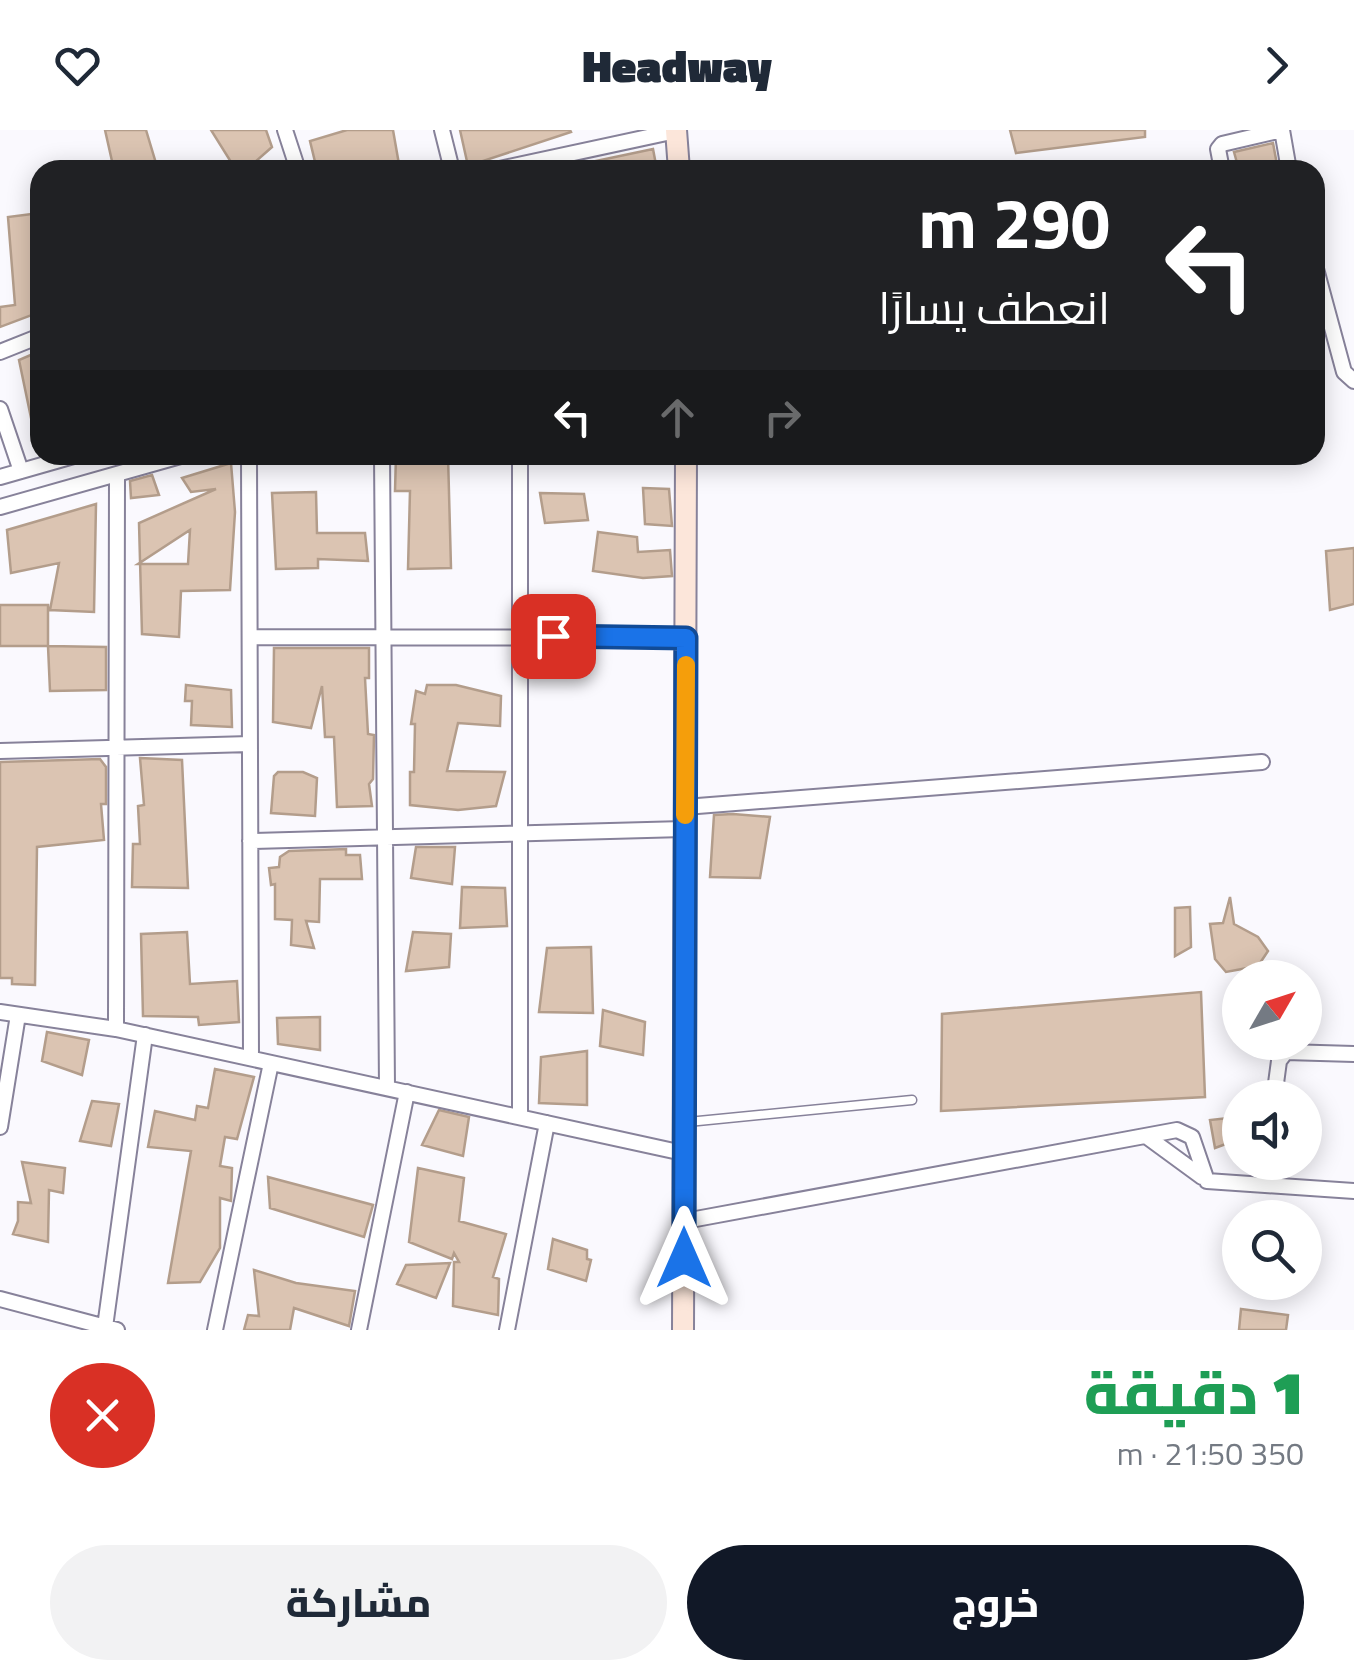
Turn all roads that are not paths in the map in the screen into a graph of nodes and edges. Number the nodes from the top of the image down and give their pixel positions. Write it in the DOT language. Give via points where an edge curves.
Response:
graph roads {
  1 [pos="285,130"];
  2 [pos="442,130"];
  3 [pos="676,130"];
  4 [pos="1282,130"];
  5 [pos="295,160"];
  6 [pos="450,160"];
  7 [pos="540,160"];
  8 [pos="678,160"];
  9 [pos="1220,160"];
  10 [pos="1287,160"];
  11 [pos="1325,302"];
  12 [pos="30,340"];
  13 [pos="0,352"];
  14 [pos="1354,381"];
  15 [pos="0,409"];
  16 [pos="42,465"];
  17 [pos="149,465"];
  18 [pos="250,465"];
  19 [pos="382,465"];
  20 [pos="520,465"];
  21 [pos="686,465"];
  22 [pos="21,471"];
  23 [pos="118,474"];
  24 [pos="0,477"];
  25 [pos="0,507"];
  26 [pos="520,635"];
  27 [pos="250,637"];
  28 [pos="383,637"];
  29 [pos="686,638"];
  30 [pos="250,744"];
  31 [pos="117,748"];
  32 [pos="0,750"];
  33 [pos="1262,762"];
  34 [pos="685,807"];
  35 [pos="684,829"];
  36 [pos="520,834"];
  37 [pos="385,836"];
  38 [pos="250,841"];
  39 [pos="0,1012"];
  40 [pos="18,1015"];
  41 [pos="116,1029"];
  42 [pos="145,1035"];
  43 [pos="1354,1054"];
  44 [pos="251,1058"];
  45 [pos="270,1062"];
  46 [pos="1276,1080"];
  47 [pos="387,1088"];
  48 [pos="407,1092"];
  49 [pos="912,1100"];
  50 [pos="520,1117"];
  51 [pos="684,1122"];
  52 [pos="547,1123"];
  53 [pos="0,1127"];
  54 [pos="1146,1136"];
  55 [pos="683,1153"];
  56 [pos="1202,1177"];
  57 [pos="1264,1180"];
  58 [pos="1264,1185"];
  59 [pos="1354,1191"];
  60 [pos="684,1221"];
  61 [pos="0,1299"];
  62 [pos="111,1328"];
  63 [pos="216,1330"];
  64 [pos="359,1330"];
  65 [pos="507,1330"];
  66 [pos="683,1330"];
  1 -- 5 [label="street"];
  2 -- 6 [label="street"];
  3 -- 7 [label="street"];
  3 -- 8 [label="main road"];
  4 -- 9 [label="street" via="1222,144"];
  4 -- 10 [label="street"];
  11 -- 14 [label="street" via="1344,372"];
  12 -- 13 [label="street"];
  15 -- 22 [label="street"];
  16 -- 22 [label="street"];
  17 -- 23 [label="street"];
  18 -- 27 [label="street"];
  19 -- 28 [label="street"];
  20 -- 26 [label="street"];
  21 -- 29 [label="main road"];
  22 -- 24 [label="street"];
  23 -- 25 [label="street"];
  23 -- 31 [label="street"];
  26 -- 28 [label="street"];
  26 -- 29 [label="street"];
  26 -- 36 [label="street"];
  27 -- 28 [label="street"];
  27 -- 30 [label="street"];
  28 -- 37 [label="street"];
  29 -- 34 [label="main road"];
  30 -- 31 [label="street"];
  30 -- 38 [label="street"];
  31 -- 32 [label="street"];
  31 -- 41 [label="street"];
  33 -- 34 [label="street"];
  34 -- 35 [label="main road"];
  35 -- 36 [label="street"];
  35 -- 51 [label="main road"];
  36 -- 37 [label="street"];
  36 -- 50 [label="street"];
  37 -- 38 [label="street"];
  37 -- 47 [label="street"];
  38 -- 44 [label="street"];
  39 -- 40 [label="street"];
  40 -- 41 [label="street"];
  40 -- 53 [label="street"];
  41 -- 42 [label="street"];
  42 -- 44 [label="street"];
  42 -- 62 [label="street"];
  43 -- 46 [label="street" via="1286,1052"];
  44 -- 45 [label="street"];
  45 -- 47 [label="street"];
  45 -- 63 [label="street"];
  47 -- 48 [label="street"];
  48 -- 50 [label="street"];
  48 -- 64 [label="street"];
  49 -- 51 [label="lane"];
  50 -- 52 [label="street"];
  51 -- 55 [label="main road"];
  52 -- 55 [label="street"];
  52 -- 65 [label="street"];
  54 -- 56 [label="street"];
  54 -- 56 [label="street" via="1189,1134"];
  54 -- 60 [label="street"];
  55 -- 60 [label="main road"];
  56 -- 58 [label="street"];
  57 -- 58 [label="street"];
  58 -- 59 [label="street"];
  60 -- 66 [label="main road"];
  61 -- 62 [label="street"];
}
